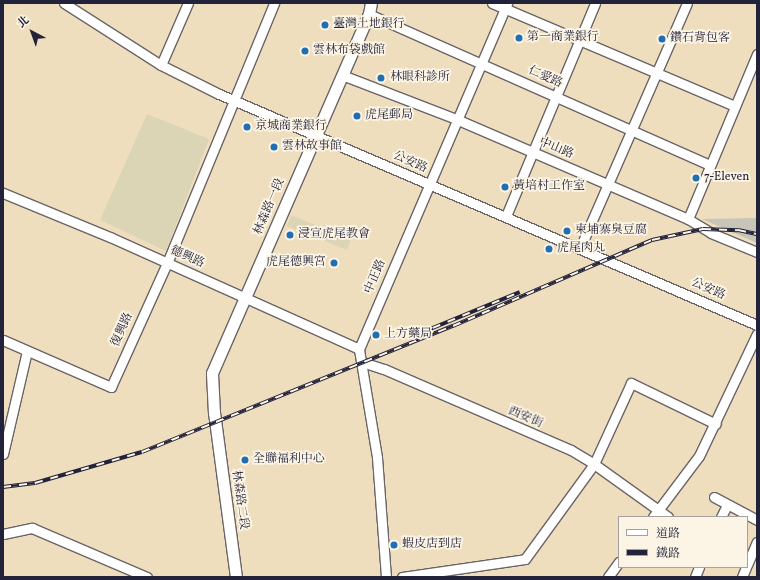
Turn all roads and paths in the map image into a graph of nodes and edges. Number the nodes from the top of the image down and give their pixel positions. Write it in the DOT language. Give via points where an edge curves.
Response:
graph roads {
  1 [pos="64,3"];
  2 [pos="188,3"];
  3 [pos="274,3"];
  4 [pos="371,3"];
  5 [pos="492,3"];
  6 [pos="596,3"];
  7 [pos="687,3"];
  8 [pos="506,6"];
  9 [pos="369,14"];
  10 [pos="580,39"];
  11 [pos="757,54"];
  12 [pos="480,63"];
  13 [pos="161,65"];
  14 [pos="656,73"];
  15 [pos="342,75"];
  16 [pos="556,97"];
  17 [pos="235,100"];
  18 [pos="735,106"];
  19 [pos="456,119"];
  20 [pos="631,130"];
  21 [pos="315,135"];
  22 [pos="532,152"];
  23 [pos="710,165"];
  24 [pos="607,184"];
  25 [pos="429,185"];
  26 [pos="3,193"];
  27 [pos="506,216"];
  28 [pos="688,219"];
  29 [pos="580,248"];
  30 [pos="757,252"];
  31 [pos="167,263"];
  32 [pos="245,298"];
  33 [pos="757,325"];
  34 [pos="757,334"];
  35 [pos="3,340"];
  36 [pos="359,349"];
  37 [pos="27,351"];
  38 [pos="362,362"];
  39 [pos="716,424"];
  40 [pos="215,426"];
  41 [pos="3,454"];
  42 [pos="594,464"];
  43 [pos="714,498"];
  44 [pos="727,505"];
  45 [pos="656,513"];
  46 [pos="722,516"];
  47 [pos="757,520"];
  48 [pos="3,534"];
  49 [pos="757,542"];
  50 [pos="748,562"];
  51 [pos="618,563"];
  52 [pos="147,577"];
  53 [pos="236,577"];
  54 [pos="386,577"];
  55 [pos="402,577"];
  56 [pos="608,577"];
  1 -- 13 [label="street, 公安路"];
  2 -- 13 [label="street"];
  3 -- 17 [label="street, 復興路"];
  4 -- 9 [label="main road, 林森路一段"];
  5 -- 8 [label="street"];
  6 -- 10 [label="street"];
  7 -- 14 [label="street"];
  8 -- 10 [label="street"];
  8 -- 12 [label="street, 中正路"];
  9 -- 12 [label="street, 仁愛路"];
  9 -- 15 [label="main road, 林森路一段"];
  10 -- 14 [label="street"];
  10 -- 16 [label="street"];
  11 -- 18 [label="street"];
  12 -- 16 [label="street, 仁愛路"];
  12 -- 19 [label="street, 中正路"];
  13 -- 17 [label="street, 公安路"];
  14 -- 18 [label="street"];
  14 -- 20 [label="street"];
  15 -- 19 [label="street, 中山路"];
  15 -- 21 [label="main road, 林森路一段"];
  16 -- 20 [label="street, 仁愛路"];
  16 -- 22 [label="street"];
  17 -- 21 [label="street, 公安路"];
  17 -- 31 [label="street, 復興路"];
  18 -- 23 [label="street"];
  19 -- 22 [label="street, 中山路"];
  19 -- 25 [label="street, 中正路"];
  20 -- 23 [label="street, 仁愛路"];
  20 -- 24 [label="street"];
  21 -- 25 [label="street, 公安路"];
  21 -- 32 [label="main road, 林森路一段"];
  22 -- 24 [label="street, 中山路"];
  22 -- 27 [label="street"];
  23 -- 28 [label="street"];
  24 -- 28 [label="street, 中山路"];
  24 -- 29 [label="street"];
  25 -- 27 [label="street, 公安路"];
  25 -- 36 [label="street, 中正路"];
  26 -- 31 [label="street, 德興路"];
  27 -- 29 [label="street, 公安路"];
  28 -- 30 [label="street, 中山路" via="710,233"];
  29 -- 33 [label="street, 公安路"];
  31 -- 32 [label="street, 德興路"];
  31 -- 37 [label="street, 復興路" via="111,387"];
  32 -- 36 [label="street, 德興路"];
  32 -- 40 [label="main road, 林森路一段" via="212,373"];
  34 -- 39 [label="street"];
  35 -- 37 [label="street"];
  36 -- 38 [label="street"];
  37 -- 41 [label="street"];
  38 -- 42 [label="street, 西安街" via="384,369 571,450"];
  38 -- 54 [label="street" via="377,457"];
  39 -- 42 [label="street" via="631,383"];
  39 -- 45 [label="street" via="698,456"];
  40 -- 53 [label="main road, 林森路二段"];
  42 -- 45 [label="street, 西安街"];
  42 -- 55 [label="street" via="525,559"];
  43 -- 44 [label="street"];
  44 -- 46 [label="street"];
  44 -- 47 [label="street"];
  48 -- 52 [label="street" via="32,528"];
  49 -- 50 [label="street"];
  51 -- 56 [label="street"];
}
